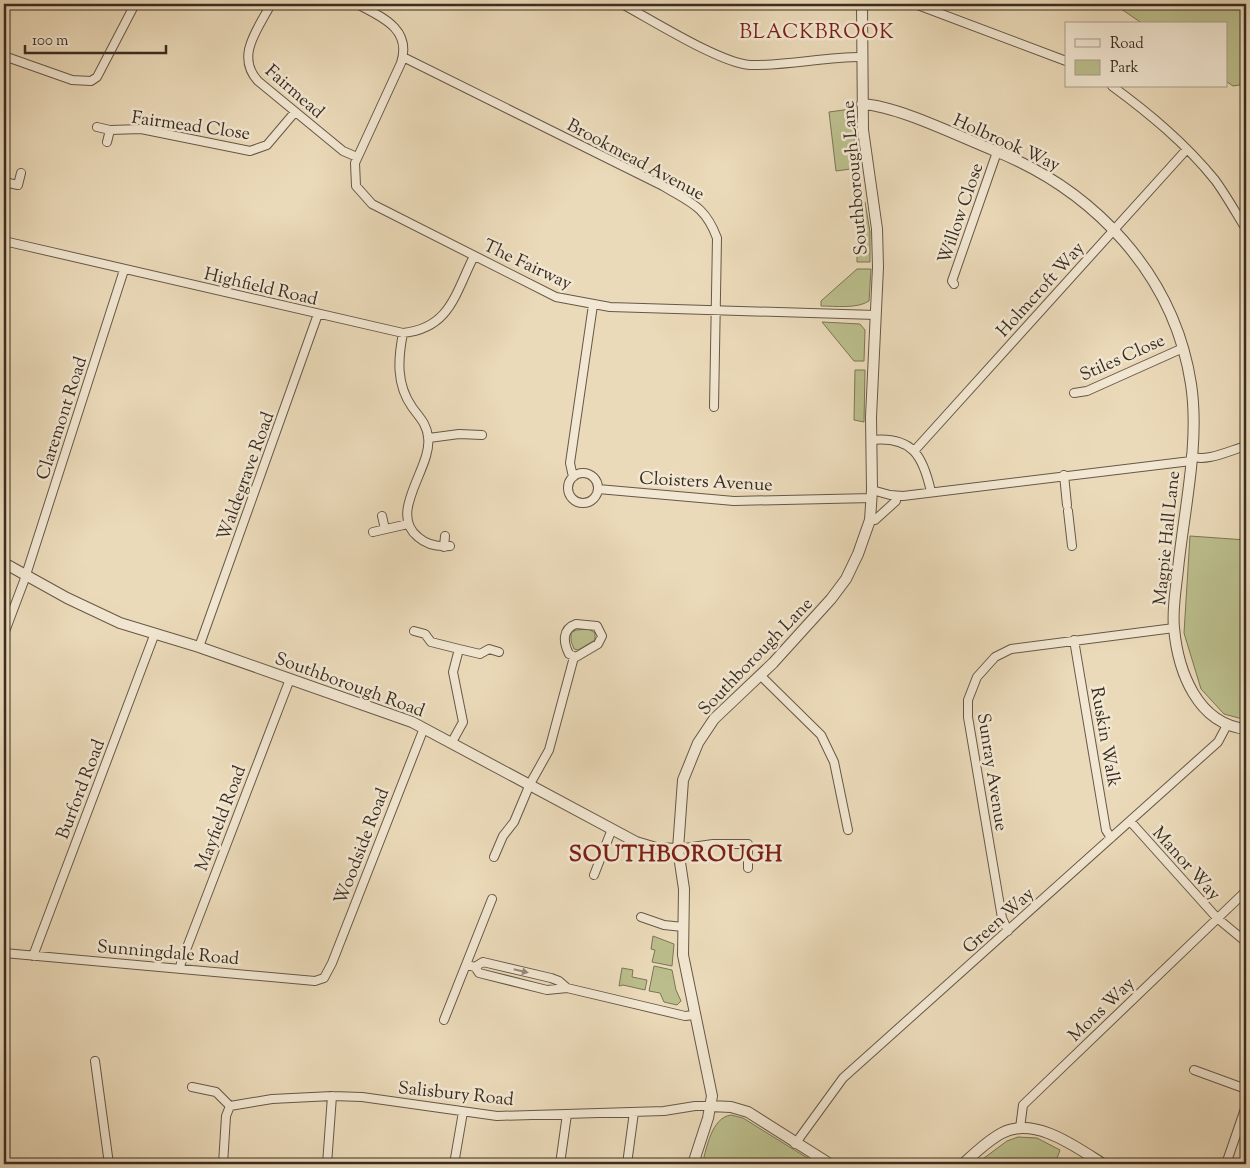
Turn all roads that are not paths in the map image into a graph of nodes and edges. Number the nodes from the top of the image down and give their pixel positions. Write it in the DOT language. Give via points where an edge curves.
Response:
graph roads {
  1 [pos="135,4"];
  2 [pos="271,4"];
  3 [pos="358,4"];
  4 [pos="622,4"];
  5 [pos="862,4"];
  6 [pos="915,4"];
  7 [pos="4,56"];
  8 [pos="403,57"];
  9 [pos="862,57"];
  10 [pos="1065,61"];
  11 [pos="1115,88"];
  12 [pos="862,104"];
  13 [pos="295,112"];
  14 [pos="97,127"];
  15 [pos="110,130"];
  16 [pos="107,142"];
  17 [pos="1187,149"];
  18 [pos="997,152"];
  19 [pos="357,157"];
  20 [pos="21,173"];
  21 [pos="4,182"];
  22 [pos="1246,229"];
  23 [pos="1114,230"];
  24 [pos="4,241"];
  25 [pos="474,256"];
  26 [pos="124,270"];
  27 [pos="954,284"];
  28 [pos="593,305"];
  29 [pos="716,311"];
  30 [pos="318,314"];
  31 [pos="876,315"];
  32 [pos="403,333"];
  33 [pos="1183,348"];
  34 [pos="1074,393"];
  35 [pos="714,407"];
  36 [pos="482,435"];
  37 [pos="429,438"];
  38 [pos="871,440"];
  39 [pos="1246,446"];
  40 [pos="915,450"];
  41 [pos="1191,459"];
  42 [pos="1064,475"];
  43 [pos="573,477"];
  44 [pos="598,489"];
  45 [pos="931,492"];
  46 [pos="872,494"];
  47 [pos="896,496"];
  48 [pos="382,516"];
  49 [pos="870,520"];
  50 [pos="408,524"];
  51 [pos="385,529"];
  52 [pos="373,532"];
  53 [pos="445,536"];
  54 [pos="1072,546"];
  55 [pos="4,563"];
  56 [pos="26,576"];
  57 [pos="1174,628"];
  58 [pos="414,631"];
  59 [pos="155,633"];
  60 [pos="4,634"];
  61 [pos="1074,640"];
  62 [pos="199,647"];
  63 [pos="459,649"];
  64 [pos="499,652"];
  65 [pos="574,657"];
  66 [pos="760,675"];
  67 [pos="290,679"];
  68 [pos="1227,725"];
  69 [pos="424,728"];
  70 [pos="1246,729"];
  71 [pos="452,742"];
  72 [pos="530,784"];
  73 [pos="1130,821"];
  74 [pos="612,829"];
  75 [pos="848,830"];
  76 [pos="1111,838"];
  77 [pos="678,849"];
  78 [pos="494,857"];
  79 [pos="748,868"];
  80 [pos="594,875"];
  81 [pos="1246,891"];
  82 [pos="492,899"];
  83 [pos="641,917"];
  84 [pos="1217,918"];
  85 [pos="683,926"];
  86 [pos="1008,930"];
  87 [pos="1246,942"];
  88 [pos="4,953"];
  89 [pos="33,956"];
  90 [pos="471,966"];
  91 [pos="180,968"];
  92 [pos="327,975"];
  93 [pos="567,988"];
  94 [pos="694,1015"];
  95 [pos="444,1020"];
  96 [pos="95,1062"];
  97 [pos="1194,1070"];
  98 [pos="192,1087"];
  99 [pos="1246,1089"];
  100 [pos="332,1096"];
  101 [pos="230,1106"];
  102 [pos="710,1106"];
  103 [pos="1246,1106"];
  104 [pos="463,1112"];
  105 [pos="634,1112"];
  106 [pos="567,1114"];
  107 [pos="1020,1128"];
  108 [pos="795,1144"];
  109 [pos="109,1164"];
  110 [pos="222,1164"];
  111 [pos="327,1164"];
  112 [pos="454,1164"];
  113 [pos="560,1164"];
  114 [pos="627,1164"];
  115 [pos="693,1164"];
  116 [pos="830,1164"];
  117 [pos="963,1164"];
  118 [pos="1103,1164"];
  119 [pos="1226,1164"];
  1 -- 7 [label="street" via="97,78 91,81 72,80"];
  2 -- 13 [label="street, Fairmead" via="248,51 247,64 258,82"];
  3 -- 8 [label="street" via="397,29 403,41"];
  4 -- 9 [label="street" via="737,62 768,64"];
  5 -- 9 [label="street, Southborough Lane"];
  6 -- 10 [label="street"];
  8 -- 19 [label="street, The Fairway"];
  8 -- 29 [label="street, Brookmead Avenue" via="663,186 702,210 717,238"];
  9 -- 12 [label="street, Southborough Lane"];
  11 -- 17 [label="street" via="1152,116"];
  12 -- 18 [label="street, Holbrook Way" via="898,112"];
  12 -- 31 [label="street, Southborough Lane" via="865,150 877,229"];
  13 -- 15 [label="street, Fairmead Close" via="267,145 250,151 141,129"];
  13 -- 19 [label="street, Fairmead" via="343,151"];
  14 -- 15 [label="street, Fairmead Close"];
  15 -- 16 [label="street"];
  17 -- 22 [label="street" via="1216,181"];
  17 -- 23 [label="street, Holmcroft Way"];
  18 -- 23 [label="street, Holbrook Way" via="1062,184"];
  18 -- 27 [label="street, Willow Close" via="952,281"];
  19 -- 25 [label="street, The Fairway" via="354,177 356,186 366,199"];
  20 -- 21 [label="street" via="18,185"];
  23 -- 33 [label="street, Holbrook Way" via="1159,292"];
  23 -- 40 [label="street, Holmcroft Way"];
  24 -- 26 [label="street, Highfield Road"];
  25 -- 28 [label="street, The Fairway" via="556,297"];
  25 -- 32 [label="street, Highfield Road" via="444,315 430,327"];
  26 -- 30 [label="street, Highfield Road"];
  26 -- 56 [label="street, Claremont Road"];
  28 -- 29 [label="street, The Fairway"];
  28 -- 43 [label="street" via="570,463"];
  29 -- 31 [label="street, The Fairway"];
  29 -- 35 [label="street, Brookmead Avenue"];
  30 -- 32 [label="street, Highfield Road"];
  30 -- 62 [label="street, Waldegrave Road"];
  31 -- 38 [label="street, Southborough Lane"];
  32 -- 37 [label="street" via="399,376 404,393 424,422"];
  33 -- 34 [label="street, Stiles Close" via="1087,391"];
  33 -- 41 [label="street, Holbrook Way" via="1191,387"];
  36 -- 37 [label="street"];
  37 -- 50 [label="street" via="423,466 409,499"];
  38 -- 40 [label="street" via="904,443"];
  38 -- 46 [label="street, Southborough Lane"];
  39 -- 41 [label="street, Magpie Hall Lane"];
  40 -- 45 [label="street" via="923,463"];
  41 -- 42 [label="street, Magpie Hall Lane"];
  41 -- 57 [label="street, Magpie Hall Lane" via="1174,600"];
  42 -- 45 [label="street, Magpie Hall Lane"];
  42 -- 54 [label="street"];
  43 -- 44 [label="street" via="580,474 590,476"];
  43 -- 44 [label="street" via="568,484 569,495 578,502 593,499"];
  44 -- 46 [label="street, Cloisters Avenue" via="734,501"];
  45 -- 47 [label="street, Magpie Hall Lane"];
  46 -- 47 [label="street, Magpie Hall Lane"];
  46 -- 49 [label="street, Southborough Lane"];
  47 -- 49 [label="street" via="896,501 875,520"];
  48 -- 51 [label="street"];
  49 -- 66 [label="street, Southborough Lane" via="864,542 841,586 813,621"];
  50 -- 51 [label="street"];
  50 -- 53 [label="street" via="424,543 447,547"];
  51 -- 52 [label="street"];
  55 -- 56 [label="street, Southborough Road"];
  56 -- 59 [label="street, Southborough Road" via="103,616"];
  56 -- 60 [label="street, Claremont Road"];
  57 -- 61 [label="street, Sunray Avenue"];
  57 -- 68 [label="street, Magpie Hall Lane" via="1180,659 1196,698 1213,718"];
  58 -- 63 [label="street" via="425,634 431,642"];
  59 -- 62 [label="street, Southborough Road"];
  59 -- 89 [label="street, Burford Road"];
  61 -- 76 [label="street, Ruskin Walk" via="1106,830"];
  61 -- 86 [label="street, Sunray Avenue" via="1020,646 1003,652 982,670 968,700 974,756 1002,918"];
  62 -- 67 [label="street, Southborough Road"];
  63 -- 64 [label="street" via="480,654 489,649"];
  63 -- 71 [label="street" via="453,672 463,722"];
  65 -- 65 [label="street" via="564,638 569,628 576,624 599,628 602,636 598,644"];
  65 -- 72 [label="street" via="549,750"];
  66 -- 75 [label="street" via="821,735 834,762"];
  66 -- 77 [label="street, Southborough Lane" via="714,719 692,755 680,793"];
  67 -- 69 [label="street, Southborough Road"];
  67 -- 91 [label="street, Mayfield Road"];
  68 -- 70 [label="street, Magpie Hall Lane"];
  68 -- 73 [label="street, Green Way" via="1218,742"];
  69 -- 71 [label="street, Southborough Road"];
  69 -- 92 [label="street, Woodside Road"];
  71 -- 72 [label="street, Southborough Road"];
  72 -- 74 [label="street, Southborough Road"];
  72 -- 78 [label="street"];
  73 -- 76 [label="street, Green Way"];
  73 -- 84 [label="street, Manor Way"];
  74 -- 77 [label="street, Southborough Road" via="646,846"];
  74 -- 80 [label="street"];
  76 -- 86 [label="street, Green Way"];
  77 -- 79 [label="street" via="748,844"];
  77 -- 85 [label="street, Southborough Lane" via="684,888"];
  81 -- 84 [label="street, Mons Way"];
  82 -- 90 [label="street"];
  83 -- 85 [label="street" via="664,926"];
  84 -- 87 [label="street, Manor Way"];
  84 -- 107 [label="street, Mons Way" via="1022,1105"];
  85 -- 94 [label="street, Southborough Lane" via="683,955"];
  86 -- 108 [label="street, Green Way" via="844,1078"];
  88 -- 89 [label="street, Sunningdale Road"];
  89 -- 91 [label="street, Sunningdale Road"];
  90 -- 93 [label="street" via="479,973 546,990"];
  90 -- 93 [label="street, one-way" via="483,962 551,978"];
  90 -- 95 [label="street"];
  91 -- 92 [label="street, Sunningdale Road" via="315,981"];
  93 -- 94 [label="street" via="685,1016"];
  94 -- 102 [label="street, Southborough Lane" via="712,1096"];
  96 -- 109 [label="street"];
  97 -- 99 [label="street"];
  98 -- 101 [label="street" via="216,1092"];
  100 -- 101 [label="street, Salisbury Road" via="272,1099"];
  100 -- 104 [label="street, Salisbury Road" via="362,1097"];
  100 -- 111 [label="street"];
  101 -- 110 [label="street" via="226,1116"];
  102 -- 105 [label="street, Salisbury Road"];
  102 -- 108 [label="street" via="748,1112"];
  102 -- 115 [label="street, Southborough Lane"];
  103 -- 119 [label="street"];
  104 -- 106 [label="street, Salisbury Road" via="497,1116"];
  104 -- 112 [label="street"];
  105 -- 106 [label="street, Salisbury Road"];
  105 -- 114 [label="street"];
  106 -- 113 [label="street"];
  107 -- 117 [label="street" via="1002,1133"];
  107 -- 118 [label="street" via="1051,1134"];
  108 -- 116 [label="street"];
}
